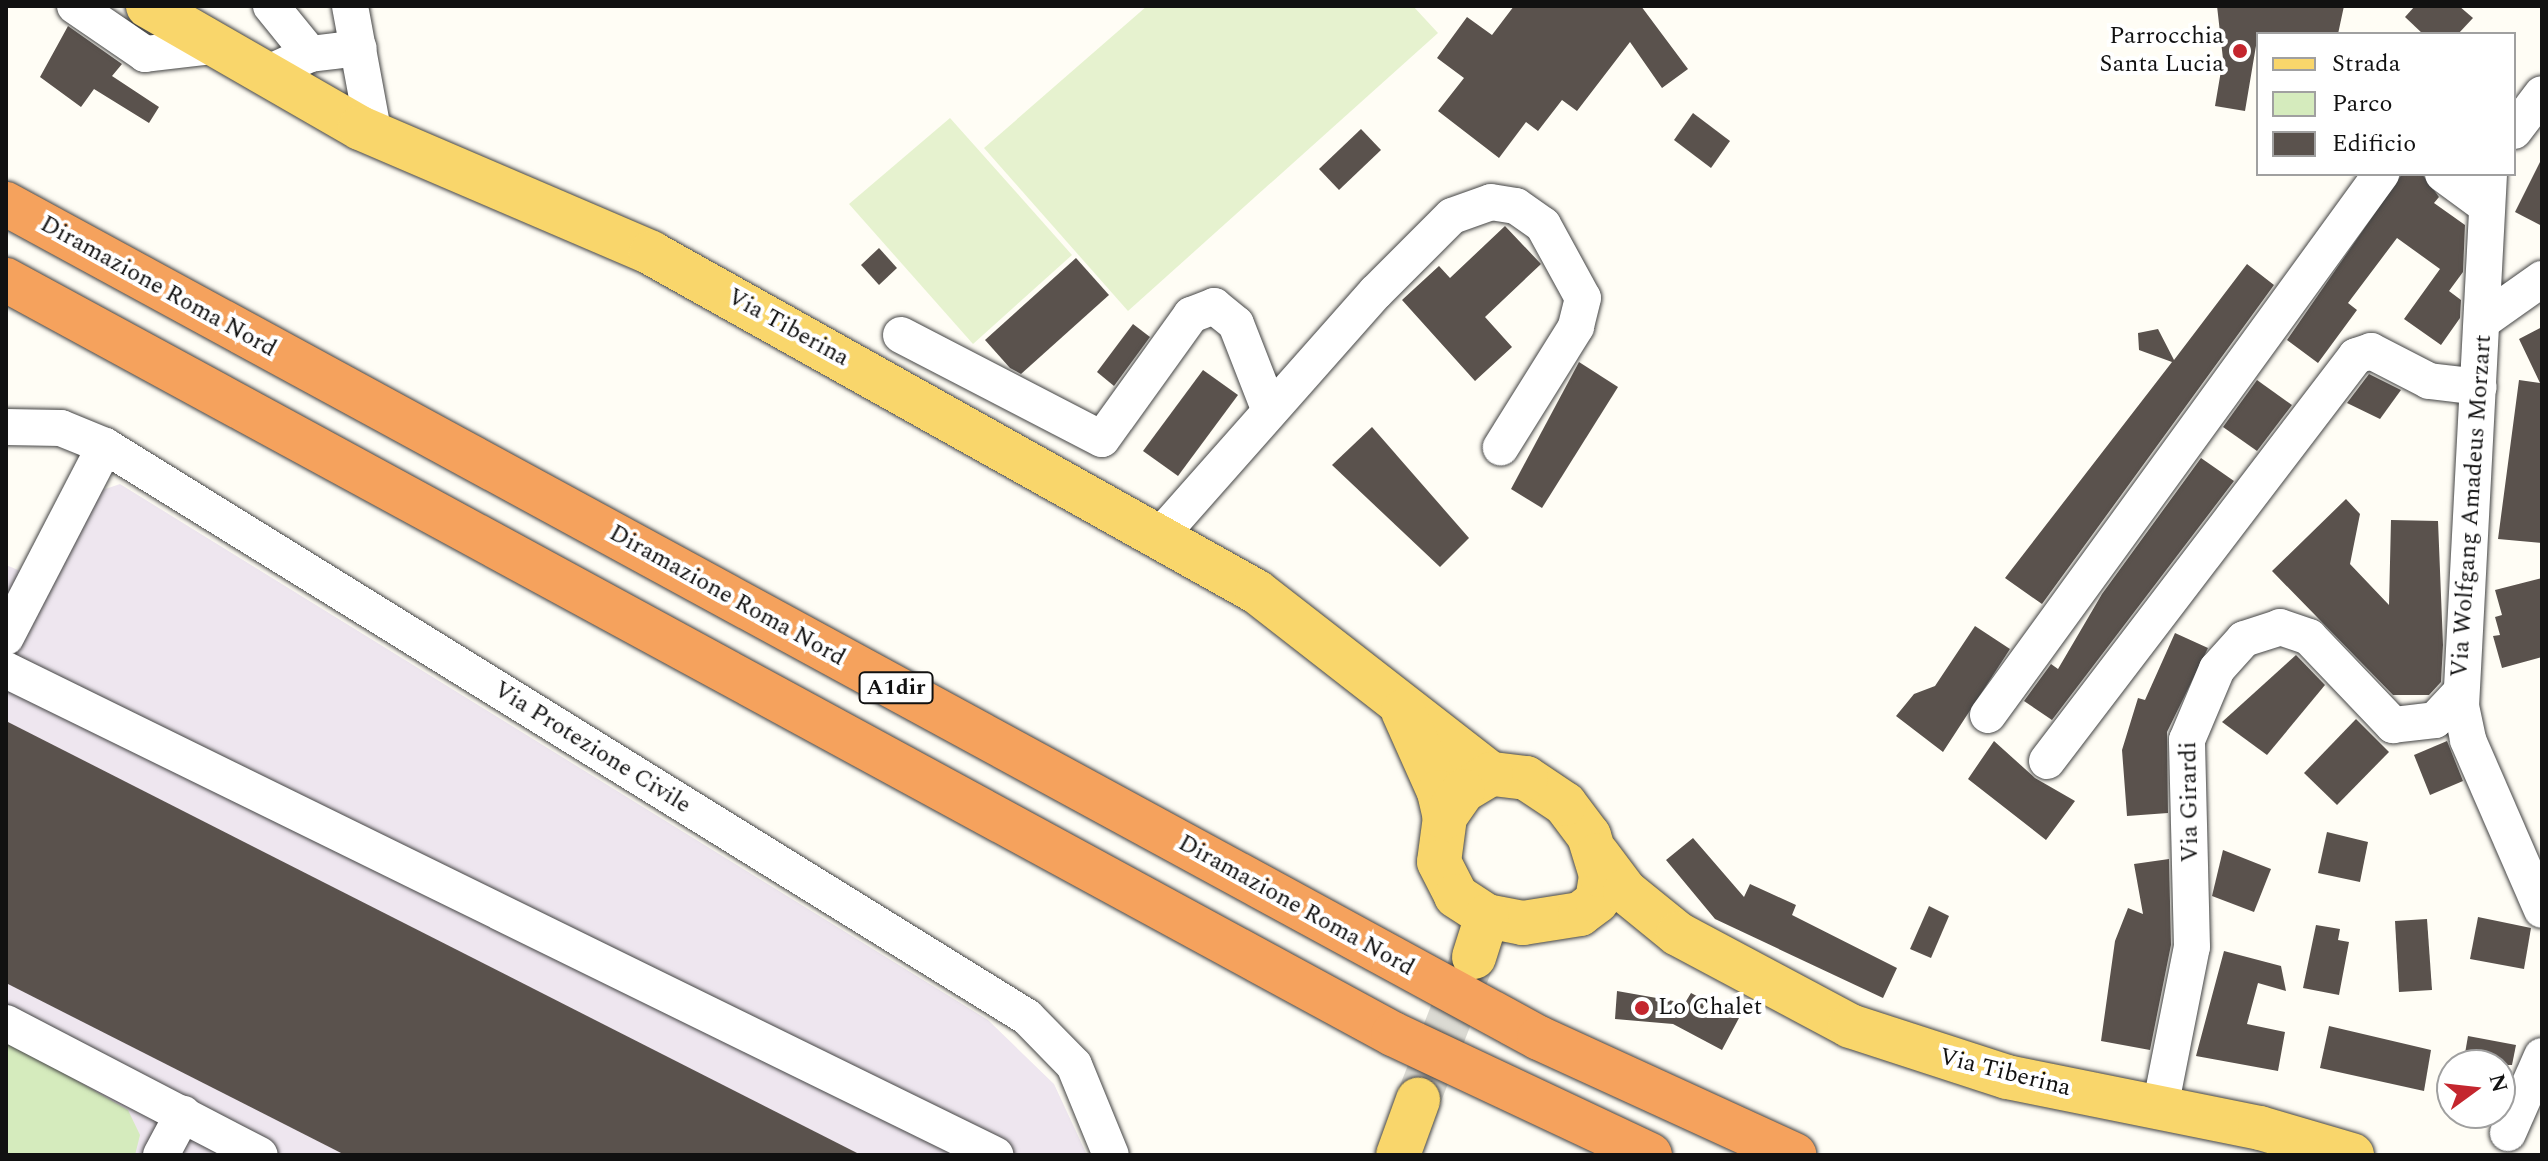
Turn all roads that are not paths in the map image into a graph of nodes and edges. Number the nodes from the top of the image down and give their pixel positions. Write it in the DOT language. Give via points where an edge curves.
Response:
graph roads {
  1 [pos="75,6"];
  2 [pos="148,6"];
  3 [pos="271,6"];
  4 [pos="350,6"];
  5 [pos="212,46"];
  6 [pos="359,48"];
  7 [pos="310,54"];
  8 [pos="264,75"];
  9 [pos="2542,94"];
  10 [pos="2516,128"];
  11 [pos="374,135"];
  12 [pos="2380,176"];
  13 [pos="2449,176"];
  14 [pos="2487,189"];
  15 [pos="6,204"];
  16 [pos="2542,279"];
  17 [pos="6,280"];
  18 [pos="2484,320"];
  19 [pos="901,335"];
  20 [pos="2479,387"];
  21 [pos="1270,411"];
  22 [pos="6,427"];
  23 [pos="105,446"];
  24 [pos="1501,447"];
  25 [pos="1159,537"];
  26 [pos="6,637"];
  27 [pos="6,670"];
  28 [pos="2461,692"];
  29 [pos="1398,702"];
  30 [pos="1988,715"];
  31 [pos="2047,761"];
  32 [pos="1491,774"];
  33 [pos="1445,817"];
  34 [pos="1598,855"];
  35 [pos="2542,910"];
  36 [pos="1580,914"];
  37 [pos="1487,916"];
  38 [pos="1678,934"];
  39 [pos="1474,957"];
  40 [pos="6,1023"];
  41 [pos="2542,1056"];
  42 [pos="1418,1100"];
  43 [pos="2160,1108"];
  44 [pos="183,1114"];
  45 [pos="2508,1133"];
  46 [pos="161,1155"];
  47 [pos="260,1155"];
  48 [pos="995,1155"];
  49 [pos="1111,1155"];
  50 [pos="1398,1155"];
  51 [pos="1650,1155"];
  52 [pos="1794,1155"];
  53 [pos="2352,1155"];
  1 -- 5 [label="street" via="145,54"];
  2 -- 5 [label="main road, Via Tiberina"];
  3 -- 7 [label="street"];
  4 -- 6 [label="street"];
  5 -- 8 [label="main road, Via Tiberina"];
  6 -- 7 [label="street"];
  6 -- 11 [label="street"];
  7 -- 8 [label="street"];
  8 -- 11 [label="main road, Via Tiberina"];
  9 -- 10 [label="street"];
  11 -- 25 [label="main road, Via Tiberina" via="651,253"];
  12 -- 30 [label="street"];
  13 -- 14 [label="street"];
  14 -- 18 [label="street, Via Wolfgang Amadeus Morzart"];
  15 -- 52 [label="highway, Diramazione Roma Nord / A1dir" via="1539,1038"];
  16 -- 18 [label="street, Via Wolfgang Amadeus Morzart"];
  17 -- 51 [label="highway, A1dir" via="1393,1034"];
  18 -- 20 [label="street, Via Wolfgang Amadeus Morzart"];
  19 -- 21 [label="street" via="1102,439 1191,315 1214,306 1236,324"];
  20 -- 28 [label="street, Via Wolfgang Amadeus Morzart"];
  20 -- 31 [label="street" via="2429,381 2371,351 2356,356"];
  21 -- 24 [label="street" via="1452,216 1477,203 1507,203 1543,225 1583,298 1576,327"];
  21 -- 25 [label="street"];
  22 -- 23 [label="street, Via Protezione Civile" via="61,428"];
  23 -- 26 [label="street"];
  23 -- 49 [label="street, Via Protezione Civile" via="1027,1017 1074,1065"];
  25 -- 29 [label="main road, Via Tiberina" via="1285,610"];
  27 -- 48 [label="street"];
  28 -- 35 [label="street, Via Wolfgang Amadeus Morzart" via="2468,740"];
  28 -- 43 [label="street, Via Girardi" via="2435,720 2393,725 2309,637 2280,627 2244,639 2217,669 2187,740 2192,947"];
  29 -- 32 [label="main road, Via Tiberina"];
  29 -- 33 [label="main road, Via Tiberina" via="1426,755"];
  32 -- 33 [label="main road" via="1463,791"];
  32 -- 34 [label="main road, Via Tiberina" via="1517,775 1553,794 1578,819"];
  33 -- 37 [label="main road, Via Tiberina" via="1443,873 1456,896"];
  34 -- 36 [label="main road, Via Tiberina" via="1600,891"];
  34 -- 38 [label="main road, Via Tiberina" via="1625,891"];
  36 -- 37 [label="main road, Via Tiberina" via="1523,923"];
  36 -- 38 [label="main road, Via Tiberina"];
  37 -- 39 [label="main road"];
  38 -- 43 [label="main road, Via Tiberina" via="1790,999 1868,1033 1997,1074"];
  40 -- 44 [label="street"];
  41 -- 45 [label="street"];
  42 -- 50 [label="main road"];
  43 -- 53 [label="main road, Via Tiberina"];
  44 -- 46 [label="street"];
  44 -- 47 [label="street"];
}
